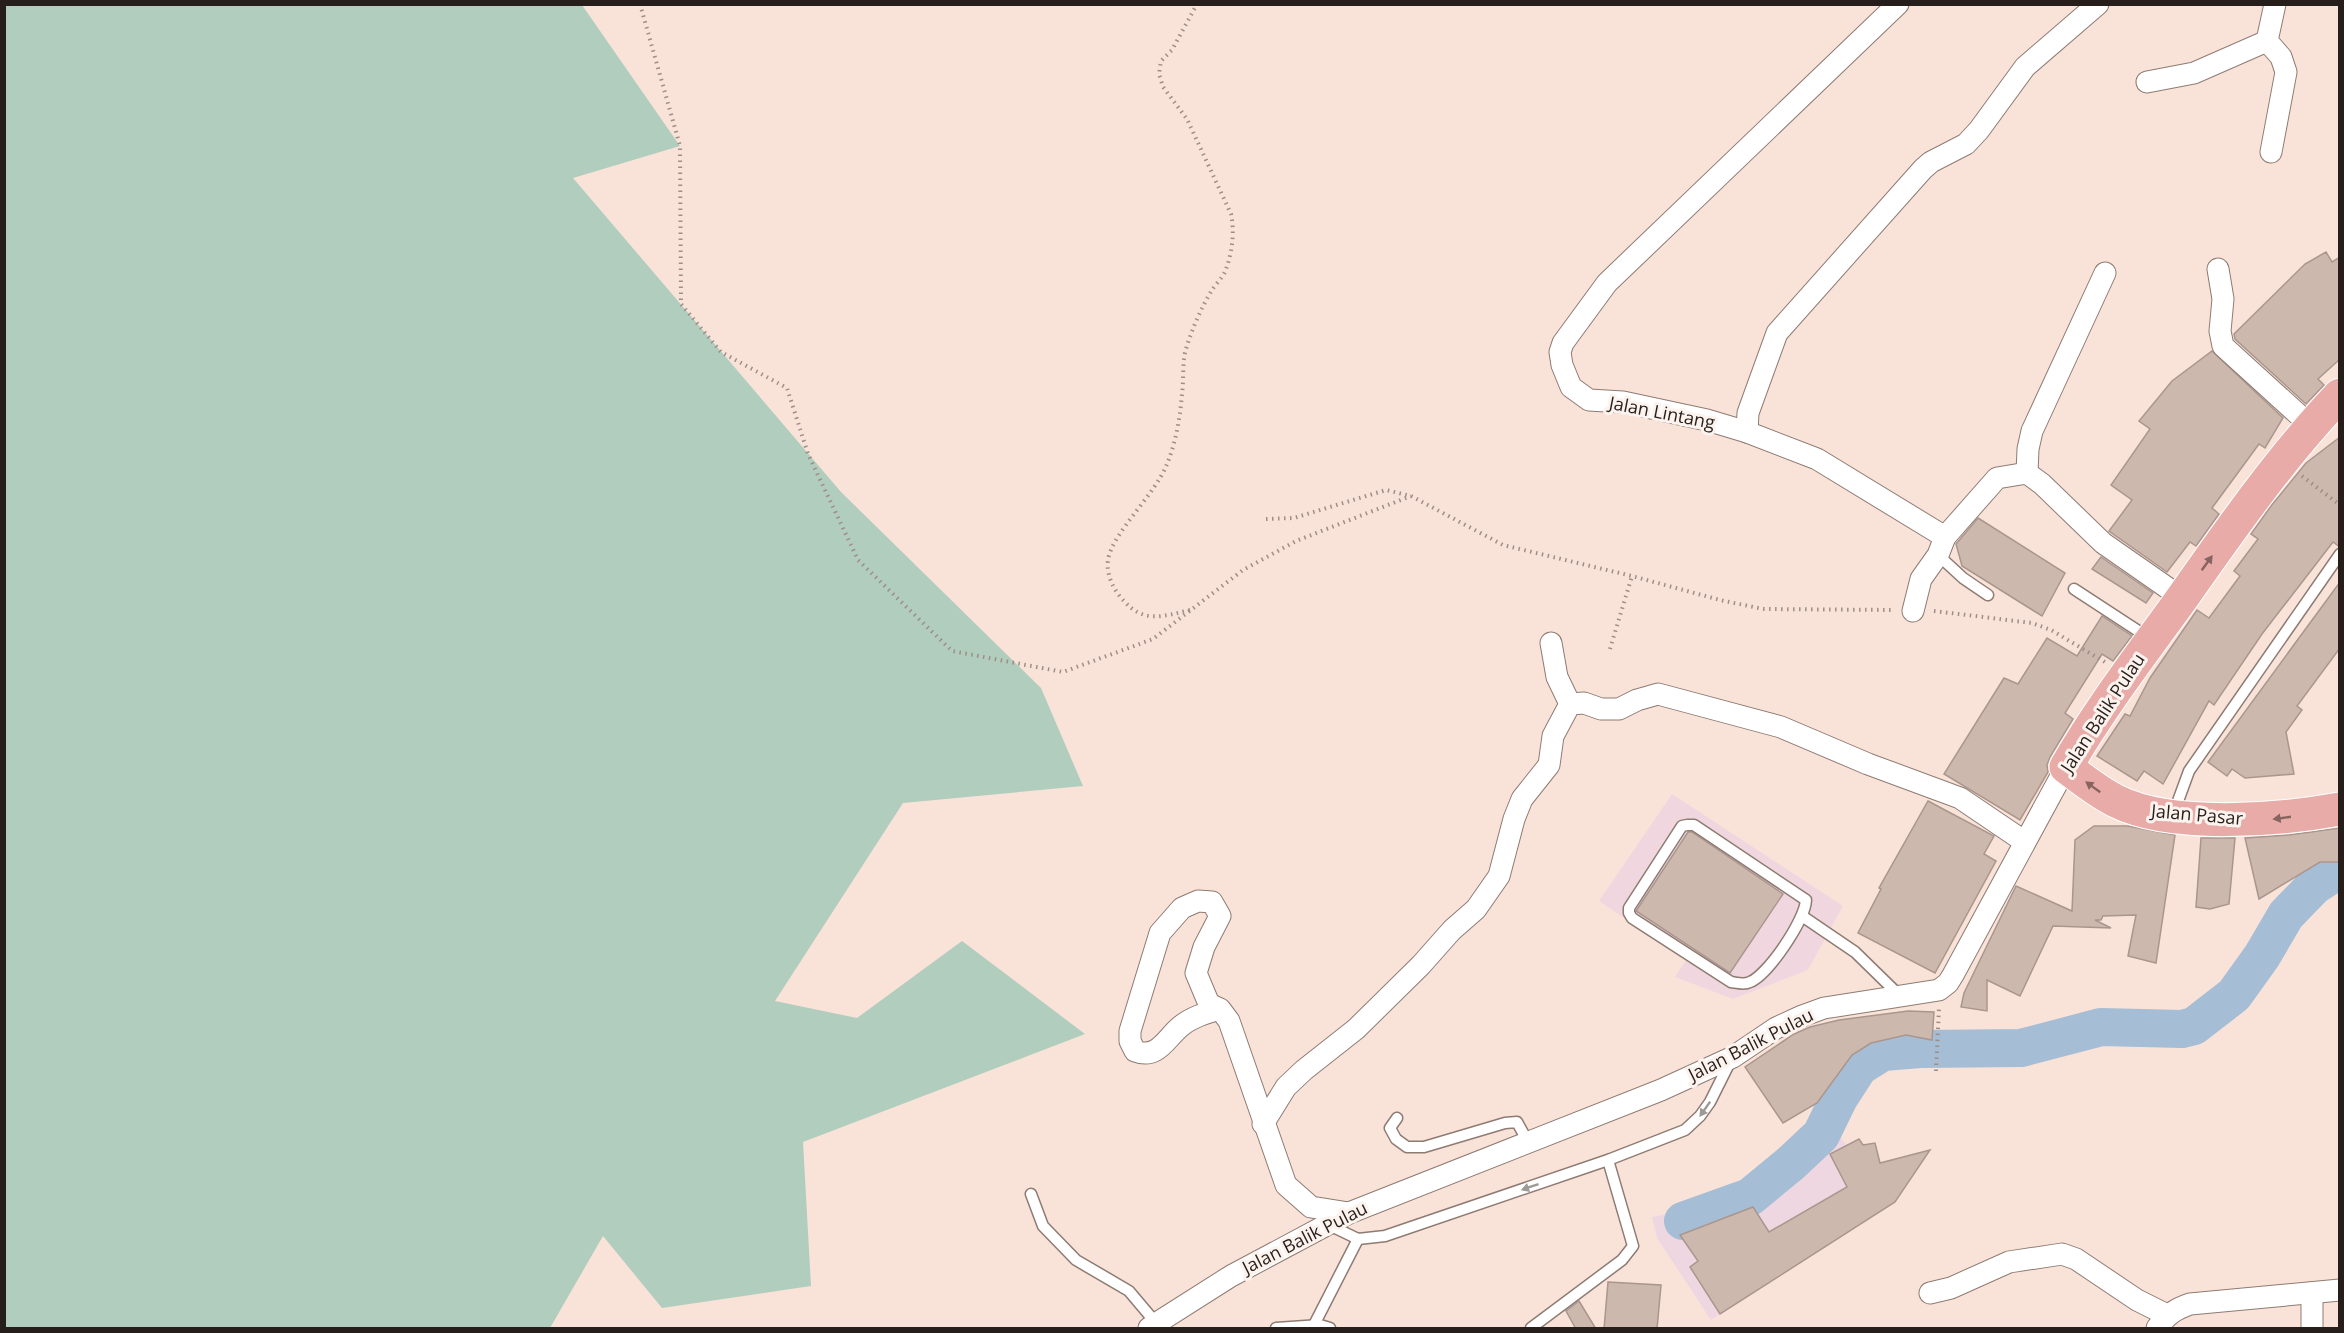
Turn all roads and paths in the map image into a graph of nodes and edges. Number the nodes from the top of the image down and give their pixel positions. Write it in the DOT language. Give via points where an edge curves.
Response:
graph roads {
  1 [pos="640,4"];
  2 [pos="1197,4"];
  3 [pos="1898,4"];
  4 [pos="2098,4"];
  5 [pos="2275,4"];
  6 [pos="2267,41"];
  7 [pos="2147,82"];
  8 [pos="2271,152"];
  9 [pos="2218,269"];
  10 [pos="2105,273"];
  11 [pos="2340,395"];
  12 [pos="2311,426"];
  13 [pos="1747,432"];
  14 [pos="2282,460"];
  15 [pos="2027,473"];
  16 [pos="1411,496"];
  17 [pos="2340,505"];
  18 [pos="1266,519"];
  19 [pos="1941,546"];
  20 [pos="2340,554"];
  21 [pos="1632,576"];
  22 [pos="2074,590"];
  23 [pos="1988,596"];
  24 [pos="2182,598"];
  25 [pos="1194,609"];
  26 [pos="1913,611"];
  27 [pos="2152,640"];
  28 [pos="1551,643"];
  29 [pos="1610,649"];
  30 [pos="2126,675"];
  31 [pos="1570,704"];
  32 [pos="2066,766"];
  33 [pos="2340,809"];
  34 [pos="2174,815"];
  35 [pos="2025,842"];
  36 [pos="1802,916"];
  37 [pos="1939,990"];
  38 [pos="1901,997"];
  39 [pos="1220,1009"];
  40 [pos="1733,1057"];
  41 [pos="1936,1071"];
  42 [pos="1397,1118"];
  43 [pos="1263,1124"];
  44 [pos="1528,1142"];
  45 [pos="1608,1160"];
  46 [pos="1031,1194"];
  47 [pos="1349,1213"];
  48 [pos="1327,1224"];
  49 [pos="1358,1239"];
  50 [pos="2340,1290"];
  51 [pos="1930,1293"];
  52 [pos="2312,1293"];
  53 [pos="2162,1322"];
  54 [pos="1314,1325"];
  55 [pos="1153,1326"];
  56 [pos="1276,1329"];
  57 [pos="1330,1329"];
  58 [pos="1531,1329"];
  59 [pos="2312,1329"];
  1 -- 25 [label="path" via="680,146 681,304 721,352 787,388 808,454 858,560 952,651 1063,672 1153,639"];
  2 -- 25 [label="path" via="1172,50 1161,62 1159,74 1163,87 1187,119 1231,214 1234,230 1225,272 1203,309 1186,351 1175,441 1167,463 1159,483 1116,541 1107,571 1117,594 1131,610 1145,616 1163,616"];
  3 -- 13 [label="street, Jalan Lintang" via="1607,283 1563,343 1560,352 1568,381 1589,400 1623,402"];
  4 -- 13 [label="street" via="2025,67 1966,144 1923,169 1777,333 1748,413"];
  5 -- 6 [label="street"];
  6 -- 7 [label="street" via="2194,73"];
  6 -- 8 [label="street" via="2281,57 2286,72"];
  9 -- 12 [label="street" via="2223,299 2223,346"];
  10 -- 15 [label="street" via="2032,431"];
  11 -- 12 [label="main road, Jalan Balik Pulau"];
  12 -- 14 [label="main road, Jalan Balik Pulau"];
  13 -- 19 [label="street, Jalan Lintang" via="1817,459"];
  14 -- 17 [label="path"];
  24 -- 14 [label="main road, Jalan Balik Pulau, one-way"];
  15 -- 19 [label="street" via="1997,478"];
  15 -- 24 [label="street" via="2103,543"];
  16 -- 18 [label="path" via="1386,490 1294,518"];
  16 -- 21 [label="path" via="1503,545"];
  16 -- 25 [label="path" via="1296,541 1243,570"];
  19 -- 23 [label="lane" via="1963,578"];
  19 -- 26 [label="street" via="1921,579"];
  20 -- 34 [label="lane" via="2189,771"];
  21 -- 26 [label="path" via="1763,609"];
  21 -- 29 [label="path"];
  22 -- 27 [label="lane"];
  24 -- 27 [label="main road, Jalan Balik Pulau"];
  26 -- 30 [label="path" via="2032,622"];
  27 -- 30 [label="main road, Jalan Balik Pulau"];
  28 -- 31 [label="street" via="1557,677"];
  30 -- 32 [label="main road, Jalan Balik Pulau"];
  31 -- 35 [label="street" via="1619,709 1658,694 1781,727 1960,798"];
  31 -- 43 [label="street" via="1553,736 1549,765 1522,799 1499,876 1476,909 1356,1029 1286,1087"];
  34 -- 32 [label="main road, Jalan Pasar, one-way" via="2116,801"];
  32 -- 35 [label="street, Jalan Balik Pulau"];
  33 -- 34 [label="main road, Jalan Pasar, one-way" via="2268,820"];
  35 -- 37 [label="street, Jalan Balik Pulau" via="1953,975"];
  36 -- 36 [label="lane" via="1764,974 1742,984 1731,982 1632,918 1629,908 1682,826 1694,825 1802,896 1806,900"];
  36 -- 38 [label="lane" via="1855,952"];
  37 -- 38 [label="street, Jalan Balik Pulau"];
  37 -- 41 [label="path"];
  38 -- 40 [label="street, Jalan Balik Pulau" via="1824,1008 1776,1028"];
  39 -- 39 [label="street" via="1209,1004 1196,972 1220,916 1212,902 1198,901 1182,908 1160,933 1130,1041 1136,1051 1150,1053 1200,1014"];
  39 -- 43 [label="street" via="1229,1021"];
  40 -- 44 [label="street, Jalan Balik Pulau"];
  40 -- 45 [label="lane, one-way" via="1710,1102 1685,1130"];
  42 -- 44 [label="lane" via="1390,1128 1407,1148 1518,1122"];
  43 -- 47 [label="street" via="1286,1185 1311,1207"];
  44 -- 47 [label="street, Jalan Balik Pulau"];
  45 -- 49 [label="lane, one-way" via="1385,1236"];
  45 -- 58 [label="lane" via="1633,1246 1622,1260"];
  46 -- 55 [label="lane" via="1042,1226 1076,1260 1129,1291"];
  47 -- 48 [label="street, Jalan Balik Pulau"];
  48 -- 49 [label="lane"];
  48 -- 55 [label="street, Jalan Balik Pulau" via="1231,1276"];
  49 -- 54 [label="lane"];
  50 -- 52 [label="street"];
  51 -- 53 [label="street" via="1951,1288 2009,1262 2062,1254 2076,1259 2137,1300"];
  52 -- 53 [label="street" via="2190,1304 2177,1308"];
  52 -- 59 [label="street"];
  54 -- 56 [label="lane"];
  54 -- 57 [label="lane"];
}
